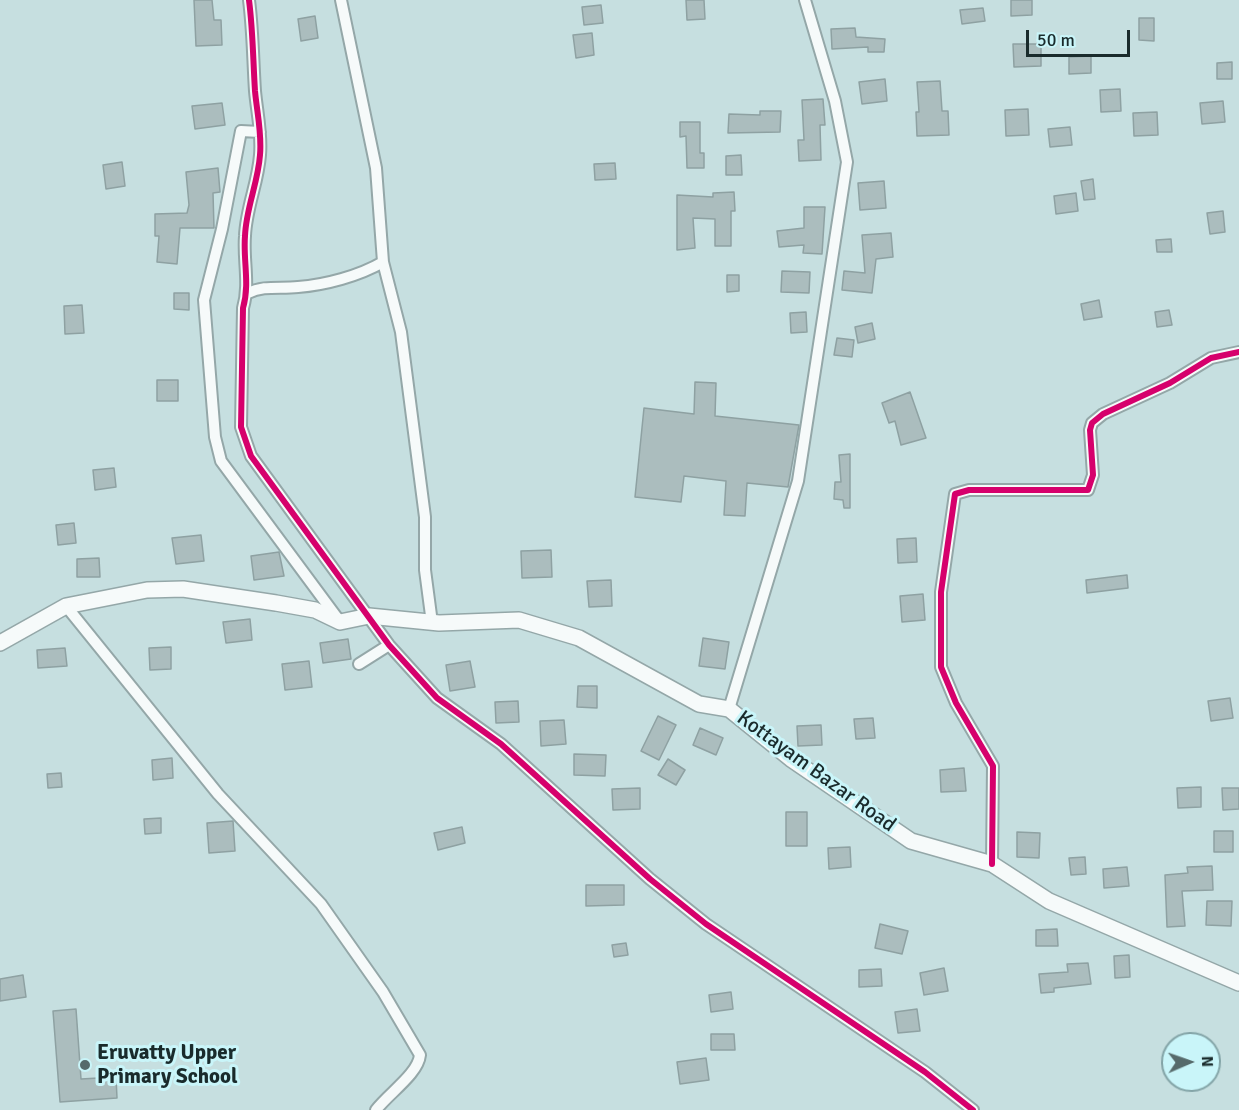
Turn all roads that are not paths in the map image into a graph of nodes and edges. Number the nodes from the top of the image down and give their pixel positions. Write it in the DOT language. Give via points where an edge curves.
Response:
graph roads {
  1 [pos="249,0"];
  2 [pos="341,0"];
  3 [pos="805,0"];
  4 [pos="260,132"];
  5 [pos="383,262"];
  6 [pos="248,293"];
  7 [pos="1239,352"];
  8 [pos="66,606"];
  9 [pos="367,617"];
  10 [pos="340,622"];
  11 [pos="432,623"];
  12 [pos="0,643"];
  13 [pos="389,645"];
  14 [pos="359,664"];
  15 [pos="729,709"];
  16 [pos="992,864"];
  17 [pos="1239,982"];
  18 [pos="376,1110"];
  19 [pos="973,1110"];
  1 -- 4 [label="street"];
  2 -- 5 [label="street" via="376,168"];
  3 -- 15 [label="street" via="835,101 847,162 798,481"];
  4 -- 6 [label="street" via="258,172 247,208 245,234"];
  4 -- 10 [label="street" via="241,131 204,300 217,446 221,461"];
  5 -- 6 [label="street" via="368,271 322,282 266,287"];
  5 -- 11 [label="street" via="401,332 425,517 425,570"];
  6 -- 9 [label="street" via="243,308 241,373 246,444 279,497"];
  7 -- 16 [label="street" via="1211,358 1092,423 1093,475 1088,490 969,490 956,494 941,592 941,667 956,703 993,766"];
  8 -- 10 [label="main road" via="147,590 183,589 315,610"];
  8 -- 12 [label="main road"];
  8 -- 18 [label="street" via="218,794 321,904 383,992 420,1055 411,1076 390,1092"];
  9 -- 10 [label="main road, Kottayam Bazar Road"];
  9 -- 11 [label="main road, Kottayam Bazar Road"];
  9 -- 13 [label="street"];
  11 -- 15 [label="main road, Kottayam Bazar Road" via="519,620 579,638 699,704"];
  13 -- 14 [label="street"];
  13 -- 19 [label="street" via="437,698 501,744 705,924 925,1072"];
  15 -- 16 [label="main road, Kottayam Bazar Road" via="791,759 910,841"];
  16 -- 17 [label="main road, Kottayam Bazar Road" via="1049,901"];
}
